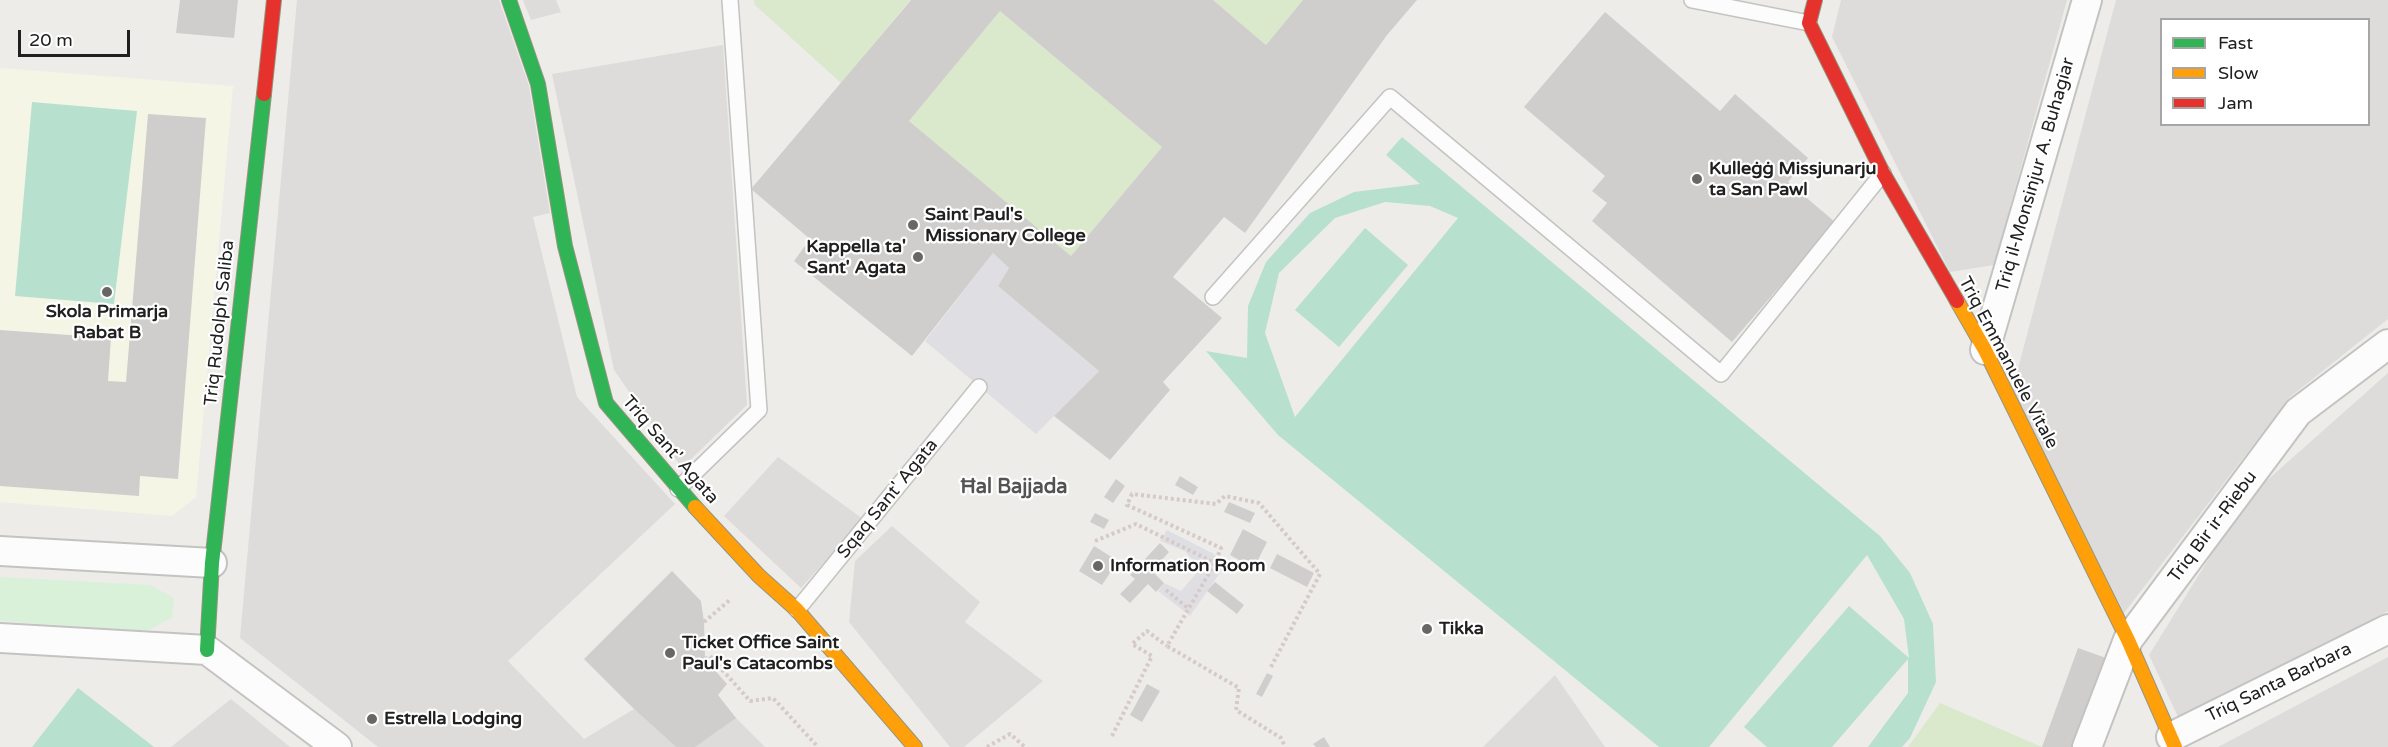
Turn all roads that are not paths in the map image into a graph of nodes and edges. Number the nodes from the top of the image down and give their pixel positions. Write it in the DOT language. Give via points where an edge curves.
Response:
graph roads {
  1 [pos="274,0"];
  2 [pos="509,0"];
  3 [pos="730,0"];
  4 [pos="1692,0"];
  5 [pos="1815,0"];
  6 [pos="2087,0"];
  7 [pos="1809,23"];
  8 [pos="1883,173"];
  9 [pos="1213,297"];
  10 [pos="2388,344"];
  11 [pos="1985,351"];
  12 [pos="979,387"];
  13 [pos="678,489"];
  14 [pos="0,551"];
  15 [pos="212,563"];
  16 [pos="797,610"];
  17 [pos="2388,629"];
  18 [pos="0,638"];
  19 [pos="2128,640"];
  20 [pos="207,650"];
  21 [pos="2173,742"];
  22 [pos="337,747"];
  23 [pos="915,747"];
  24 [pos="2087,747"];
  1 -- 15 [label="street, Triq Rudolph Saliba"];
  2 -- 13 [label="street, Triq Sant' Agata" via="538,84 565,246 606,403"];
  3 -- 13 [label="lane" via="759,410"];
  4 -- 7 [label="lane"];
  5 -- 7 [label="street"];
  6 -- 11 [label="street, Triq il-Monsinjur A. Buhagiar"];
  7 -- 8 [label="street, Triq Emmanuele Vitale"];
  8 -- 9 [label="lane" via="1721,374 1390,97"];
  8 -- 11 [label="street, Triq Emmanuele Vitale"];
  10 -- 19 [label="street, Triq Bir ir-Riebu" via="2298,412"];
  11 -- 19 [label="street, Triq Emmanuele Vitale"];
  12 -- 16 [label="lane, Sqaq Sant' Agata"];
  13 -- 16 [label="street, Triq Sant' Agata" via="759,576"];
  14 -- 15 [label="street"];
  15 -- 20 [label="street, Triq Rudolph Saliba"];
  16 -- 23 [label="street, Triq Sant' Agata"];
  17 -- 21 [label="street, Triq Santa Barbara"];
  18 -- 20 [label="street"];
  19 -- 21 [label="street, Triq Emmanuele Vitale"];
  19 -- 24 [label="street, Triq Bir ir-Riebu"];
  20 -- 22 [label="street"];
}
